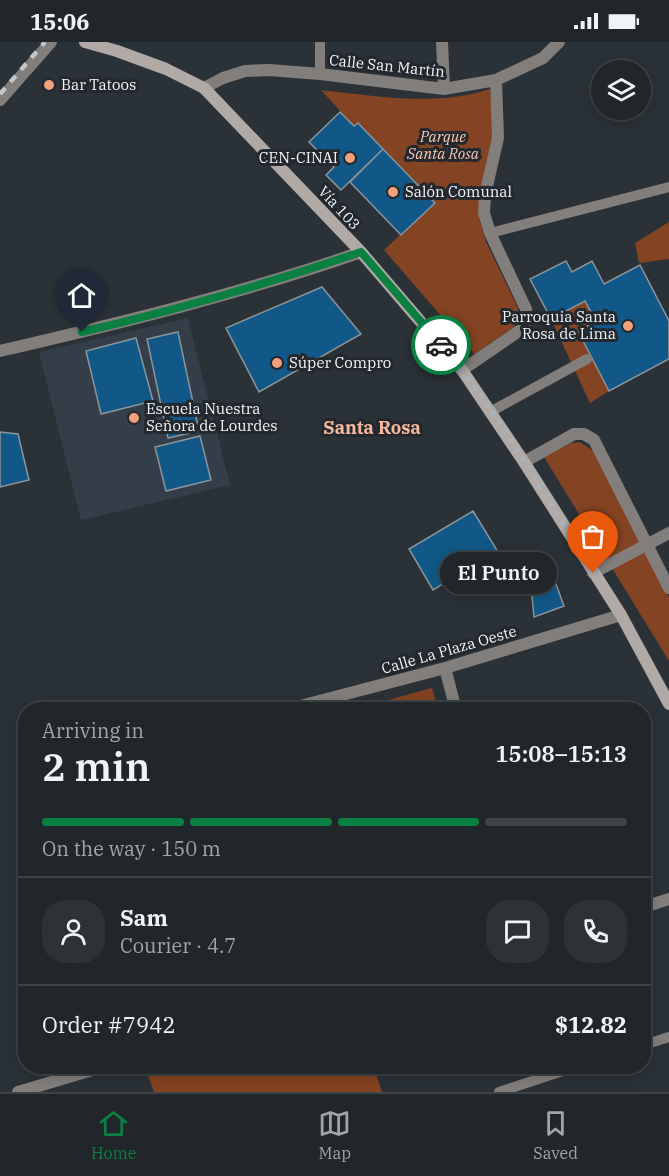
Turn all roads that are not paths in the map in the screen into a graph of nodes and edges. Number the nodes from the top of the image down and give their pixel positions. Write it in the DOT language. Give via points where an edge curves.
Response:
graph roads {
  1 [pos="51,42"];
  2 [pos="85,42"];
  3 [pos="320,42"];
  4 [pos="442,42"];
  5 [pos="559,42"];
  6 [pos="320,74"];
  7 [pos="496,80"];
  8 [pos="204,88"];
  9 [pos="444,89"];
  10 [pos="0,100"];
  11 [pos="669,187"];
  12 [pos="490,233"];
  13 [pos="361,252"];
  14 [pos="0,351"];
  15 [pos="587,359"];
  16 [pos="462,370"];
  17 [pos="490,412"];
  18 [pos="525,462"];
  19 [pos="669,533"];
  20 [pos="648,544"];
  21 [pos="593,573"];
  22 [pos="669,588"];
  23 [pos="621,615"];
  24 [pos="445,668"];
  25 [pos="315,702"];
  26 [pos="454,702"];
  27 [pos="669,704"];
  28 [pos="669,899"];
  29 [pos="651,905"];
  30 [pos="669,1037"];
  31 [pos="651,1043"];
  32 [pos="79,1074"];
  33 [pos="554,1074"];
  34 [pos="18,1092"];
  35 [pos="499,1092"];
  1 -- 10 [label="street"];
  2 -- 8 [label="main road, Vía 103" via="166,69"];
  3 -- 6 [label="lane"];
  4 -- 9 [label="street"];
  5 -- 7 [label="street, Calle San Martín" via="543,58"];
  6 -- 8 [label="street, Calle San Martín" via="245,71"];
  6 -- 9 [label="street, Calle San Martín"];
  7 -- 9 [label="street, Calle San Martín"];
  7 -- 12 [label="street" via="498,138 484,213"];
  8 -- 13 [label="main road, Vía 103"];
  11 -- 12 [label="lane"];
  12 -- 16 [label="street" via="526,309 527,320 522,329"];
  13 -- 14 [label="street" via="123,323"];
  13 -- 16 [label="main road, Vía 103"];
  15 -- 17 [label="lane"];
  16 -- 17 [label="main road, Vía 103"];
  17 -- 18 [label="main road, Vía 103"];
  18 -- 20 [label="street" via="573,434 584,434 594,440"];
  18 -- 21 [label="main road, Vía 103"];
  19 -- 20 [label="street"];
  20 -- 21 [label="street"];
  20 -- 22 [label="street"];
  21 -- 23 [label="main road, Vía 103"];
  23 -- 24 [label="street, Calle La Plaza Oeste"];
  23 -- 27 [label="main road, Vía 103"];
  24 -- 25 [label="street, Calle La Plaza Oeste"];
  24 -- 26 [label="street"];
  28 -- 29 [label="street"];
  30 -- 31 [label="lane"];
  32 -- 34 [label="street"];
  33 -- 35 [label="lane"];
}
